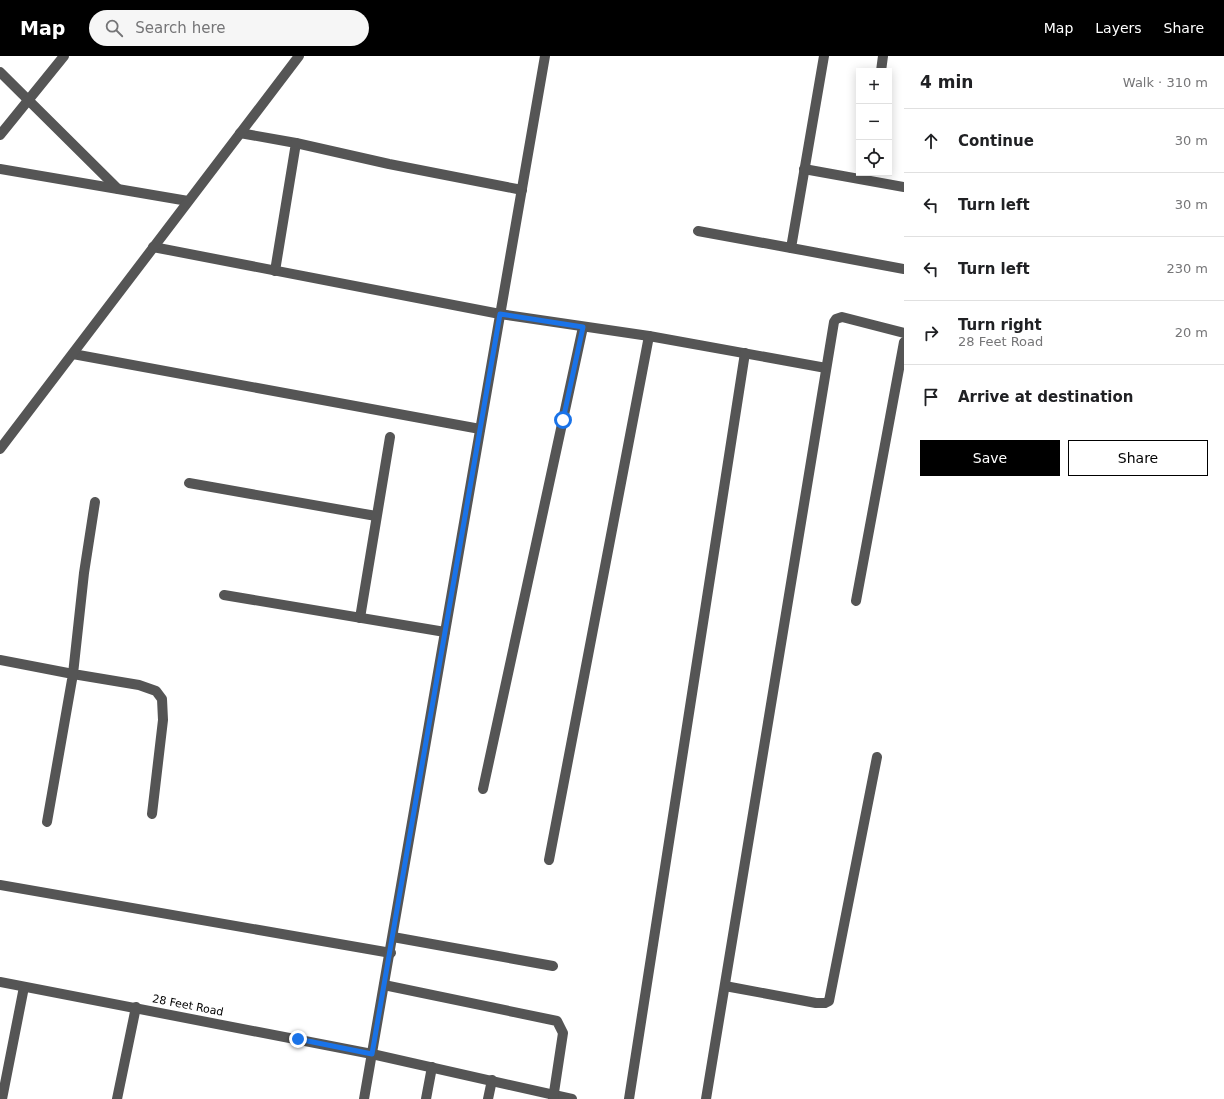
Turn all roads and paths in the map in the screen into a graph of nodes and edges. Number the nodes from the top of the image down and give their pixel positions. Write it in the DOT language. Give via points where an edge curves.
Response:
graph roads {
  1 [pos="64,56"];
  2 [pos="299,56"];
  3 [pos="546,56"];
  4 [pos="824,56"];
  5 [pos="883,56"];
  6 [pos="881,68"];
  7 [pos="0,72"];
  8 [pos="28,100"];
  9 [pos="240,133"];
  10 [pos="0,135"];
  11 [pos="296,143"];
  12 [pos="0,169"];
  13 [pos="804,169"];
  14 [pos="861,177"];
  15 [pos="904,187"];
  16 [pos="118,189"];
  17 [pos="522,190"];
  18 [pos="188,201"];
  19 [pos="698,231"];
  20 [pos="153,247"];
  21 [pos="791,248"];
  22 [pos="904,269"];
  23 [pos="275,270"];
  24 [pos="500,314"];
  25 [pos="583,327"];
  26 [pos="904,333"];
  27 [pos="649,336"];
  28 [pos="904,342"];
  29 [pos="745,353"];
  30 [pos="73,354"];
  31 [pos="826,368"];
  32 [pos="480,428"];
  33 [pos="390,437"];
  34 [pos="0,449"];
  35 [pos="189,483"];
  36 [pos="95,502"];
  37 [pos="376,516"];
  38 [pos="224,595"];
  39 [pos="856,600"];
  40 [pos="360,618"];
  41 [pos="445,632"];
  42 [pos="0,660"];
  43 [pos="73,674"];
  44 [pos="877,757"];
  45 [pos="482,789"];
  46 [pos="152,814"];
  47 [pos="47,822"];
  48 [pos="548,860"];
  49 [pos="0,884"];
  50 [pos="393,937"];
  51 [pos="390,953"];
  52 [pos="553,966"];
  53 [pos="0,982"];
  54 [pos="384,985"];
  55 [pos="725,986"];
  56 [pos="24,987"];
  57 [pos="136,1008"];
  58 [pos="372,1054"];
  59 [pos="432,1067"];
  60 [pos="492,1080"];
  61 [pos="553,1097"];
  62 [pos="2,1099"];
  63 [pos="117,1099"];
  64 [pos="364,1099"];
  65 [pos="426,1099"];
  66 [pos="488,1099"];
  67 [pos="572,1099"];
  68 [pos="629,1099"];
  69 [pos="706,1099"];
  1 -- 8 [label="street"];
  2 -- 9 [label="street"];
  3 -- 17 [label="street"];
  4 -- 13 [label="street"];
  5 -- 6 [label="street"];
  7 -- 8 [label="street"];
  8 -- 10 [label="street"];
  8 -- 16 [label="street"];
  9 -- 11 [label="street"];
  9 -- 18 [label="street"];
  11 -- 17 [label="street"];
  11 -- 23 [label="street"];
  12 -- 16 [label="street"];
  13 -- 14 [label="street"];
  13 -- 21 [label="street"];
  14 -- 15 [label="street"];
  16 -- 18 [label="street"];
  17 -- 24 [label="street"];
  18 -- 20 [label="street"];
  19 -- 21 [label="street"];
  20 -- 23 [label="street"];
  20 -- 30 [label="street"];
  21 -- 22 [label="street"];
  23 -- 24 [label="street"];
  24 -- 25 [label="street"];
  24 -- 32 [label="street"];
  25 -- 27 [label="street"];
  25 -- 45 [label="street"];
  26 -- 31 [label="street" via="838,317 834,322"];
  27 -- 29 [label="street"];
  27 -- 48 [label="street"];
  28 -- 39 [label="street"];
  29 -- 31 [label="street"];
  29 -- 68 [label="street"];
  30 -- 32 [label="street"];
  30 -- 34 [label="street"];
  31 -- 55 [label="street"];
  32 -- 41 [label="street"];
  33 -- 37 [label="street"];
  35 -- 37 [label="street"];
  36 -- 43 [label="street"];
  37 -- 40 [label="street"];
  38 -- 40 [label="street"];
  40 -- 41 [label="street"];
  41 -- 50 [label="street"];
  42 -- 43 [label="street"];
  43 -- 46 [label="street" via="139,685 156,691 162,699 163,720"];
  43 -- 47 [label="street"];
  44 -- 55 [label="street" via="829,1001 816,1003"];
  49 -- 51 [label="street"];
  50 -- 51 [label="street"];
  50 -- 52 [label="street"];
  51 -- 54 [label="street"];
  53 -- 56 [label="street, 28 Feet Road"];
  54 -- 58 [label="street"];
  54 -- 61 [label="street" via="557,1021 563,1033"];
  55 -- 69 [label="street"];
  56 -- 57 [label="street, 28 Feet Road"];
  56 -- 62 [label="street"];
  57 -- 58 [label="street, 28 Feet Road"];
  57 -- 63 [label="street"];
  58 -- 59 [label="street, 28 Feet Road"];
  58 -- 64 [label="street"];
  59 -- 60 [label="street, 28 Feet Road"];
  59 -- 65 [label="street"];
  60 -- 61 [label="street, 28 Feet Road"];
  60 -- 66 [label="street"];
  61 -- 67 [label="street, 28 Feet Road"];
}
